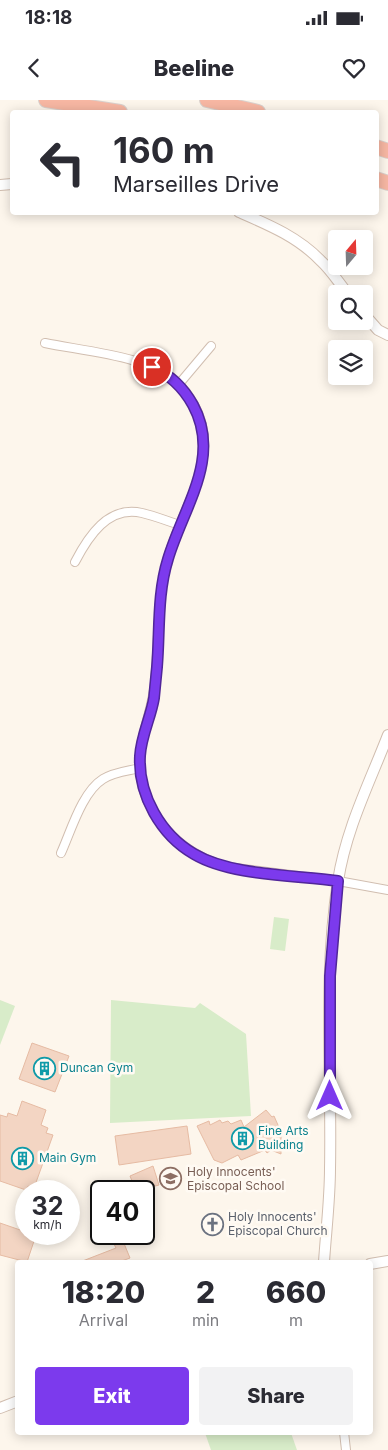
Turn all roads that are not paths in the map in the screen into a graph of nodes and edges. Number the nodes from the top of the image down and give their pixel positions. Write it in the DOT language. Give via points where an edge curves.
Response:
graph roads {
  1 [pos="46,100"];
  2 [pos="207,100"];
  3 [pos="108,110"];
  4 [pos="250,110"];
  5 [pos="246,215"];
  6 [pos="341,285"];
  7 [pos="373,324"];
  8 [pos="388,335"];
  9 [pos="45,343"];
  10 [pos="211,346"];
  11 [pos="179,384"];
  12 [pos="180,525"];
  13 [pos="74,562"];
  14 [pos="388,735"];
  15 [pos="140,768"];
  16 [pos="61,853"];
  17 [pos="338,881"];
  18 [pos="388,890"];
  19 [pos="324,1260"];
  20 [pos="388,1261"];
  21 [pos="373,1264"];
  22 [pos="15,1402"];
  23 [pos="0,1408"];
  24 [pos="344,1435"];
  25 [pos="346,1450"];
  1 -- 3 [label="highway"];
  2 -- 4 [label="highway"];
  5 -- 6 [label="street" via="297,240 322,261"];
  7 -- 8 [label="street"];
  9 -- 11 [label="street" via="141,362 164,372"];
  10 -- 11 [label="street"];
  11 -- 12 [label="street" via="196,411 204,446 200,477"];
  12 -- 13 [label="street" via="141,513 117,515 92,532"];
  12 -- 15 [label="street" via="162,584 154,698 142,745"];
  14 -- 17 [label="street" via="354,816"];
  15 -- 16 [label="street" via="110,775 93,787"];
  15 -- 17 [label="street" via="145,793 156,817 173,838 194,854 228,868"];
  17 -- 18 [label="street"];
  17 -- 19 [label="street" via="330,976 330,1168"];
  20 -- 21 [label="street"];
  22 -- 23 [label="street"];
  24 -- 25 [label="street"];
}
